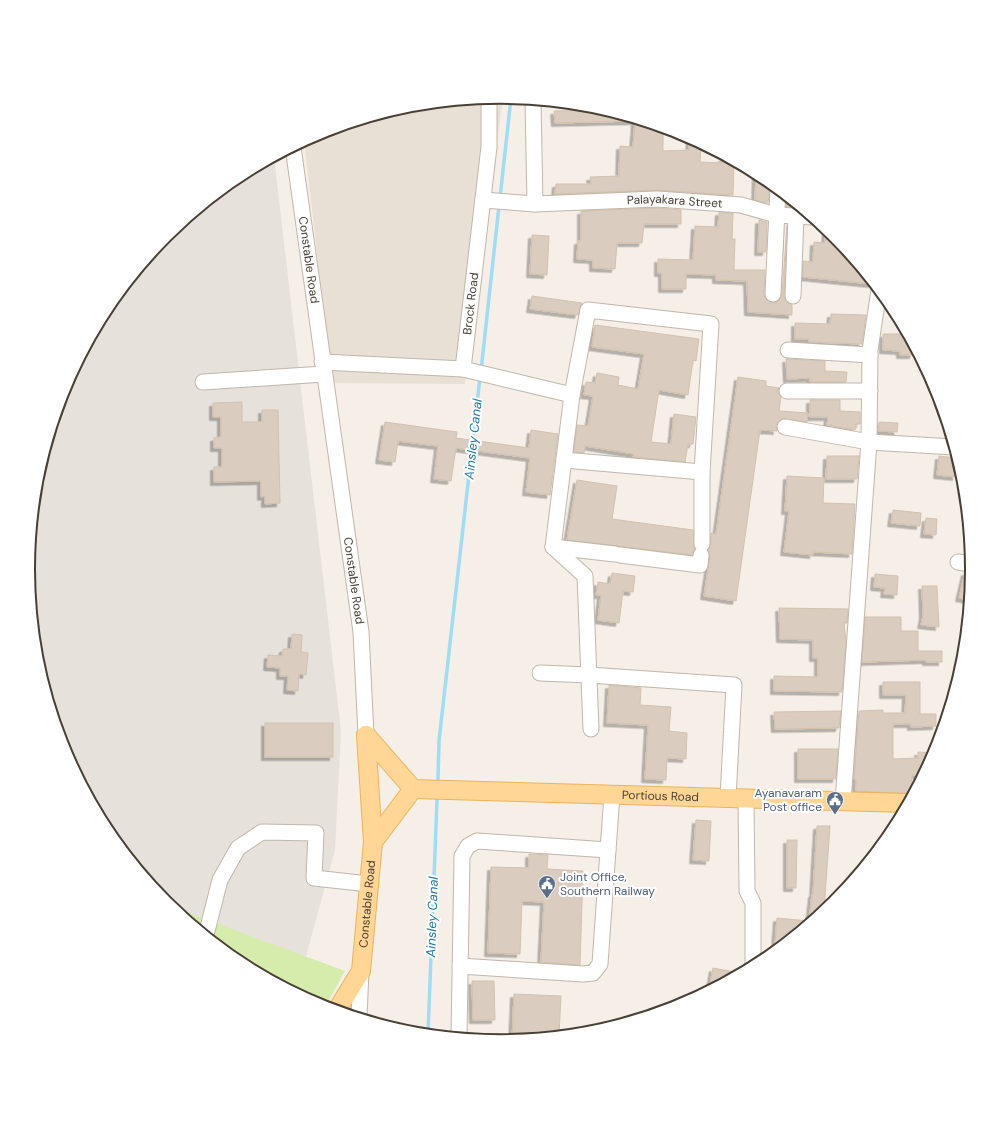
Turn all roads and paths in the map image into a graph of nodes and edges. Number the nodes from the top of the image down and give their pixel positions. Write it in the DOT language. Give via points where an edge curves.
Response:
graph roads {
  1 [pos="489,104"];
  2 [pos="533,105"];
  3 [pos="293,153"];
  4 [pos="777,196"];
  5 [pos="483,200"];
  6 [pos="535,204"];
  7 [pos="776,215"];
  8 [pos="796,216"];
  9 [pos="804,216"];
  10 [pos="773,294"];
  11 [pos="793,296"];
  12 [pos="878,298"];
  13 [pos="788,350"];
  14 [pos="870,354"];
  15 [pos="323,368"];
  16 [pos="475,372"];
  17 [pos="203,382"];
  18 [pos="787,391"];
  19 [pos="870,391"];
  20 [pos="572,395"];
  21 [pos="785,428"];
  22 [pos="869,442"];
  23 [pos="948,447"];
  24 [pos="564,460"];
  25 [pos="702,472"];
  26 [pos="553,547"];
  27 [pos="540,673"];
  28 [pos="589,674"];
  29 [pos="591,729"];
  30 [pos="366,735"];
  31 [pos="413,789"];
  32 [pos="612,795"];
  33 [pos="728,798"];
  34 [pos="746,799"];
  35 [pos="844,802"];
  36 [pos="902,804"];
  37 [pos="372,842"];
  38 [pos="608,850"];
  39 [pos="369,884"];
  40 [pos="207,930"];
  41 [pos="753,959"];
  42 [pos="460,966"];
  43 [pos="361,971"];
  44 [pos="340,1005"];
  45 [pos="359,1012"];
  46 [pos="459,1032"];
  1 -- 5 [label="street, Brock Road" via="489,148"];
  2 -- 6 [label="street"];
  3 -- 15 [label="street, Constable Road"];
  4 -- 7 [label="street"];
  5 -- 6 [label="street, Palayakara Street"];
  5 -- 16 [label="street, Brock Road"];
  6 -- 7 [label="street, Palayakara Street" via="657,199 741,205"];
  7 -- 8 [label="street, Palayakara Street"];
  7 -- 10 [label="street"];
  8 -- 9 [label="street, Palayakara Street"];
  8 -- 11 [label="street"];
  12 -- 14 [label="street"];
  13 -- 14 [label="street"];
  14 -- 19 [label="street"];
  15 -- 16 [label="street"];
  15 -- 17 [label="street"];
  15 -- 30 [label="street, Constable Road" via="361,632"];
  16 -- 20 [label="street"];
  18 -- 19 [label="street"];
  19 -- 22 [label="street"];
  20 -- 24 [label="street"];
  20 -- 25 [label="street" via="588,310 711,324"];
  21 -- 22 [label="street"];
  22 -- 23 [label="street"];
  22 -- 35 [label="street"];
  24 -- 25 [label="street"];
  24 -- 26 [label="street"];
  25 -- 26 [label="street" via="700,565"];
  26 -- 28 [label="street" via="585,576"];
  27 -- 28 [label="street"];
  28 -- 29 [label="street"];
  28 -- 33 [label="street" via="734,685"];
  30 -- 31 [label="main road"];
  30 -- 37 [label="main road, Constable Road"];
  31 -- 32 [label="main road, Portious Road"];
  31 -- 37 [label="main road"];
  32 -- 33 [label="main road, Portious Road"];
  32 -- 38 [label="street"];
  33 -- 34 [label="main road, Portious Road"];
  34 -- 35 [label="main road, Portious Road"];
  34 -- 41 [label="street" via="747,890 753,903"];
  35 -- 36 [label="main road, Portious Road"];
  37 -- 39 [label="main road, Constable Road"];
  38 -- 42 [label="street" via="600,964 593,973"];
  38 -- 42 [label="street" via="478,841 468,846 462,856"];
  39 -- 40 [label="street" via="314,878 316,833 262,832 238,848 220,880"];
  39 -- 43 [label="main road, Constable Road"];
  42 -- 46 [label="street"];
  43 -- 44 [label="main road"];
  43 -- 45 [label="street, Constable Road"];
}
